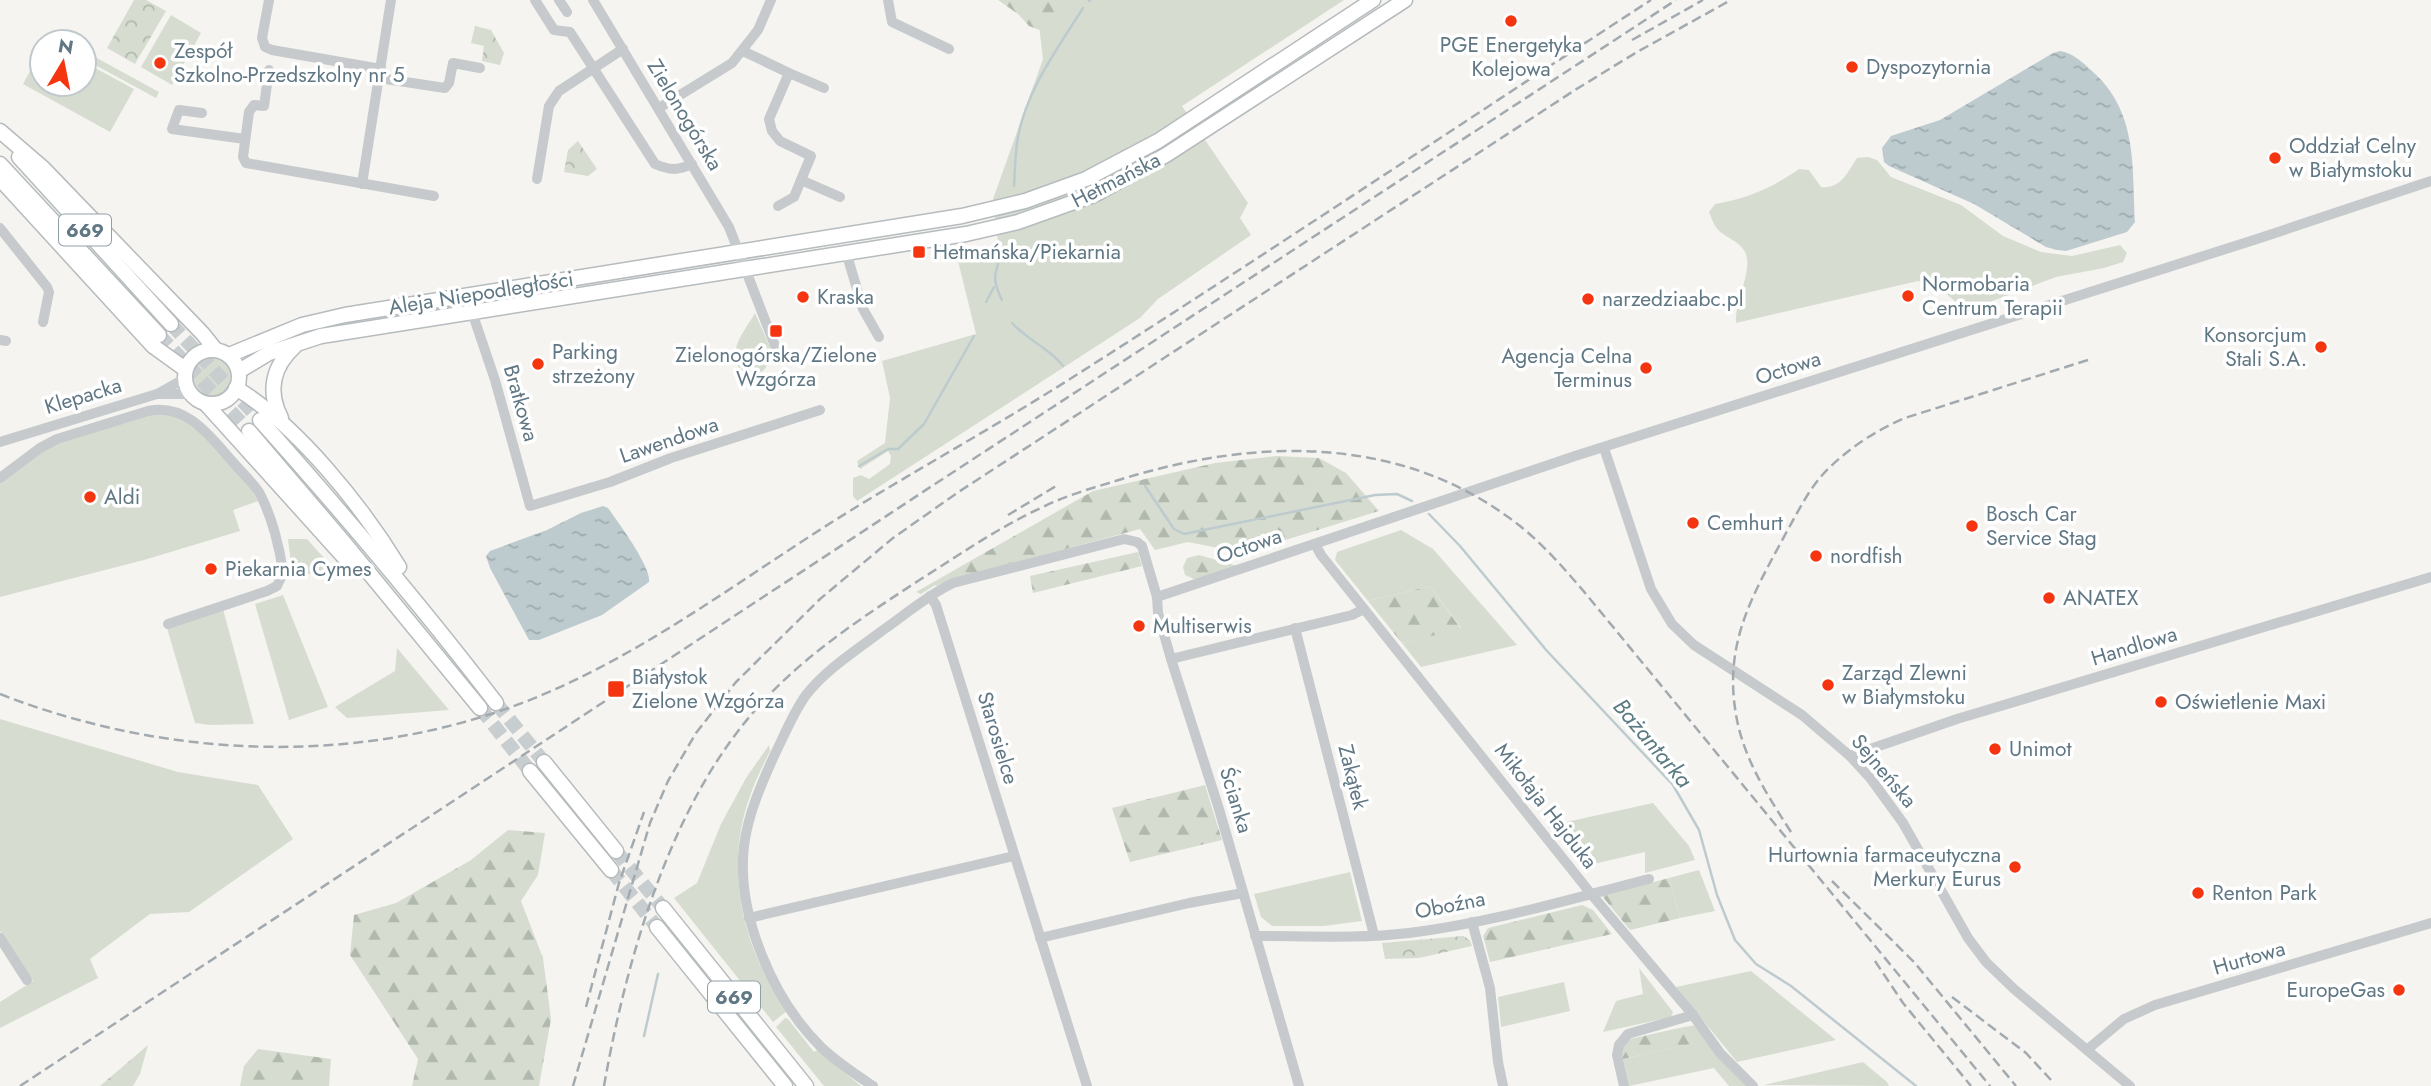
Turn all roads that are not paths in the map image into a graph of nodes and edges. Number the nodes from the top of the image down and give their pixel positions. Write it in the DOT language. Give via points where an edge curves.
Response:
graph roads {
  1 [pos="269,0"];
  2 [pos="391,0"];
  3 [pos="535,0"];
  4 [pos="559,0"];
  5 [pos="593,0"];
  6 [pos="771,0"];
  7 [pos="888,0"];
  8 [pos="1373,0"];
  9 [pos="1405,0"];
  10 [pos="567,12"];
  11 [pos="623,49"];
  12 [pos="949,50"];
  13 [pos="743,51"];
  14 [pos="480,68"];
  15 [pos="593,69"];
  16 [pos="269,70"];
  17 [pos="380,73"];
  18 [pos="789,73"];
  19 [pos="824,88"];
  20 [pos="659,108"];
  21 [pos="202,113"];
  22 [pos="0,133"];
  23 [pos="245,139"];
  24 [pos="0,163"];
  25 [pos="692,164"];
  26 [pos="0,179"];
  27 [pos="537,179"];
  28 [pos="801,180"];
  29 [pos="2431,181"];
  30 [pos="362,184"];
  31 [pos="434,196"];
  32 [pos="840,197"];
  33 [pos="778,206"];
  34 [pos="962,216"];
  35 [pos="1,230"];
  36 [pos="966,234"];
  37 [pos="739,251"];
  38 [pos="846,252"];
  39 [pos="746,268"];
  40 [pos="472,312"];
  41 [pos="43,322"];
  42 [pos="172,324"];
  43 [pos="159,335"];
  44 [pos="879,337"];
  45 [pos="301,341"];
  46 [pos="778,351"];
  47 [pos="222,352"];
  48 [pos="239,371"];
  49 [pos="185,374"];
  50 [pos="236,388"];
  51 [pos="157,394"];
  52 [pos="190,394"];
  53 [pos="206,404"];
  54 [pos="820,410"];
  55 [pos="260,420"];
  56 [pos="285,425"];
  57 [pos="249,431"];
  58 [pos="20,437"];
  59 [pos="0,442"];
  60 [pos="1604,448"];
  61 [pos="0,450"];
  62 [pos="13,469"];
  63 [pos="0,472"];
  64 [pos="0,478"];
  65 [pos="530,506"];
  66 [pos="1315,544"];
  67 [pos="2431,577"];
  68 [pos="930,596"];
  69 [pos="1157,597"];
  70 [pos="396,607"];
  71 [pos="423,607"];
  72 [pos="1364,609"];
  73 [pos="168,624"];
  74 [pos="1295,628"];
  75 [pos="1171,659"];
  76 [pos="496,703"];
  77 [pos="480,708"];
  78 [pos="1850,756"];
  79 [pos="544,762"];
  80 [pos="530,771"];
  81 [pos="616,851"];
  82 [pos="1014,856"];
  83 [pos="611,870"];
  84 [pos="1649,879"];
  85 [pos="1243,893"];
  86 [pos="1592,895"];
  87 [pos="663,908"];
  88 [pos="749,918"];
  89 [pos="1472,922"];
  90 [pos="2431,923"];
  91 [pos="657,927"];
  92 [pos="1374,935"];
  93 [pos="1255,936"];
  94 [pos="1040,938"];
  95 [pos="0,939"];
  96 [pos="27,980"];
  97 [pos="1693,1015"];
  98 [pos="2088,1049"];
  99 [pos="785,1086"];
  100 [pos="806,1086"];
  101 [pos="873,1086"];
  102 [pos="1087,1086"];
  103 [pos="1299,1086"];
  104 [pos="1503,1086"];
  105 [pos="1624,1086"];
  106 [pos="1753,1086"];
  107 [pos="2130,1086"];
  1 -- 17 [label="street" via="262,38 265,47"];
  2 -- 17 [label="street"];
  3 -- 15 [label="street" via="554,30 570,32"];
  4 -- 10 [label="street"];
  5 -- 11 [label="street, Zielonogórska"];
  6 -- 13 [label="street"];
  7 -- 12 [label="street" via="892,22"];
  8 -- 34 [label="main road, Hetmańska" via="1119,162 1024,201"];
  9 -- 36 [label="main road, Hetmańska" via="1166,155 1094,195 1018,222"];
  11 -- 15 [label="street"];
  11 -- 20 [label="street, Zielonogórska"];
  13 -- 18 [label="street"];
  13 -- 20 [label="street" via="732,63"];
  14 -- 17 [label="street" via="453,63 445,88"];
  15 -- 25 [label="street" via="654,163 680,170"];
  15 -- 27 [label="street" via="559,91 549,106"];
  16 -- 23 [label="street" via="264,106 251,107"];
  17 -- 30 [label="street"];
  18 -- 19 [label="street"];
  18 -- 28 [label="street" via="769,119 780,141 811,156"];
  20 -- 25 [label="street, Zielonogórska"];
  21 -- 23 [label="street" via="179,110 172,129"];
  22 -- 42 [label="main road, 669"];
  22 -- 47 [label="main road" via="43,168"];
  23 -- 30 [label="street" via="243,160 250,165"];
  24 -- 43 [label="main road, 669"];
  25 -- 37 [label="street, Zielonogórska"];
  26 -- 49 [label="main road" via="153,346"];
  28 -- 32 [label="street"];
  28 -- 33 [label="street" via="794,197"];
  29 -- 60 [label="street, Octowa"];
  30 -- 31 [label="street"];
  34 -- 36 [label="main road"];
  34 -- 37 [label="main road, Hetmańska"];
  35 -- 41 [label="street" via="47,287"];
  36 -- 38 [label="main road, Hetmańska"];
  37 -- 39 [label="street, Zielonogórska"];
  37 -- 47 [label="main road, Aleja Niepodległości" via="323,319"];
  38 -- 39 [label="main road, Hetmańska"];
  38 -- 44 [label="street" via="863,309"];
  39 -- 40 [label="main road, Aleja Niepodległości"];
  39 -- 46 [label="street"];
  40 -- 45 [label="main road, Aleja Niepodległości"];
  40 -- 65 [label="street, Bratkowa"];
  45 -- 48 [label="main road, Aleja Niepodległości"];
  45 -- 56 [label="main road" via="284,358 275,376 276,408"];
  47 -- 48 [label="main road"];
  47 -- 49 [label="main road" via="197,354 189,360"];
  48 -- 50 [label="main road"];
  49 -- 51 [label="street, Klepacka"];
  49 -- 52 [label="main road"];
  50 -- 53 [label="main road" via="227,400"];
  50 -- 56 [label="main road"];
  51 -- 52 [label="street, Klepacka"];
  51 -- 58 [label="street, Klepacka"];
  52 -- 53 [label="main road"];
  53 -- 70 [label="main road" via="355,569"];
  54 -- 65 [label="street, Lawendowa"];
  55 -- 71 [label="main road"];
  56 -- 71 [label="main road" via="359,509"];
  57 -- 70 [label="main road"];
  58 -- 59 [label="street, Klepacka"];
  58 -- 61 [label="street, Klepacka"];
  60 -- 66 [label="street, Octowa"];
  60 -- 78 [label="street, Sejneńska" via="1651,589 1672,624 1694,645 1802,715"];
  62 -- 63 [label="street"];
  62 -- 64 [label="street"];
  62 -- 73 [label="street" via="57,439 148,411 166,409 198,425 258,490 284,573 277,586 267,591"];
  66 -- 69 [label="street, Octowa"];
  66 -- 72 [label="street, Mikołaja Hajduka"];
  67 -- 78 [label="street, Handlowa" via="1967,716"];
  68 -- 69 [label="street, Ścianka" via="953,583 1124,539 1142,546"];
  68 -- 82 [label="street, Starosielce"];
  68 -- 88 [label="street" via="822,678 791,721 752,806 743,872"];
  69 -- 75 [label="street, Ścianka"];
  70 -- 77 [label="main road"];
  71 -- 76 [label="main road"];
  72 -- 74 [label="street"];
  72 -- 86 [label="street, Mikołaja Hajduka"];
  74 -- 75 [label="street"];
  74 -- 92 [label="street, Zakątek"];
  75 -- 85 [label="street, Ścianka"];
  78 -- 98 [label="street, Sejneńska" via="1903,823 1986,962"];
  79 -- 81 [label="main road"];
  80 -- 83 [label="main road"];
  82 -- 88 [label="street"];
  82 -- 94 [label="street, Starosielce"];
  84 -- 86 [label="street, Oboźna"];
  85 -- 93 [label="street, Ścianka"];
  85 -- 94 [label="street"];
  86 -- 89 [label="street, Oboźna"];
  86 -- 97 [label="street, Mikołaja Hajduka"];
  87 -- 100 [label="main road, 669"];
  88 -- 101 [label="street" via="767,965 806,1029 838,1062"];
  89 -- 92 [label="street, Oboźna"];
  89 -- 104 [label="street" via="1490,988"];
  90 -- 98 [label="street, Hurtowa" via="2144,1009 2113,1026"];
  91 -- 99 [label="main road, 669"];
  92 -- 93 [label="street, Oboźna"];
  93 -- 103 [label="street, Ścianka"];
  94 -- 102 [label="street, Starosielce"];
  95 -- 96 [label="street"];
  97 -- 105 [label="street" via="1628,1034 1617,1055"];
  97 -- 106 [label="street, Mikołaja Hajduka" via="1720,1053"];
  98 -- 107 [label="street, Sejneńska"];
}
